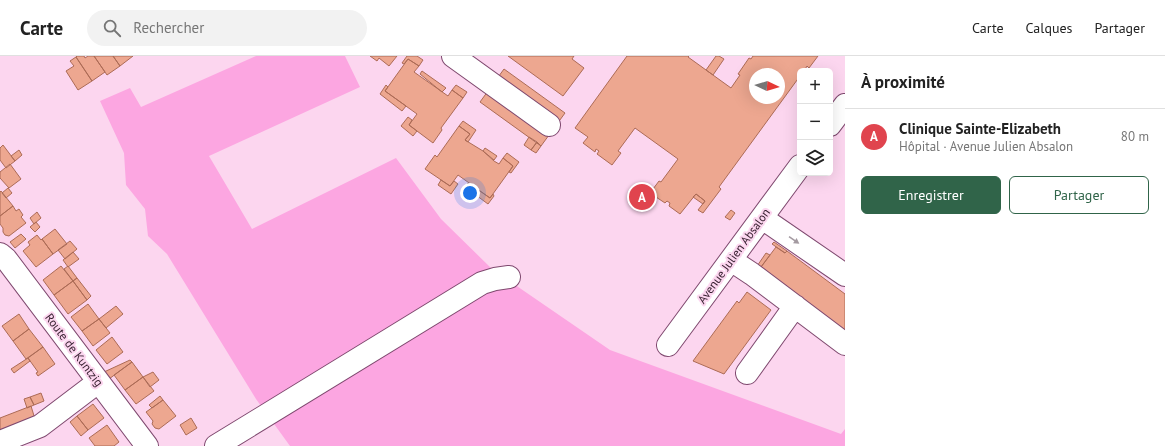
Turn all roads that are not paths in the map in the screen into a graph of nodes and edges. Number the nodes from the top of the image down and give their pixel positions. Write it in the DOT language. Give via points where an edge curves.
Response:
graph roads {
  1 [pos="453,56"];
  2 [pos="549,126"];
  3 [pos="797,170"];
  4 [pos="762,218"];
  5 [pos="0,254"];
  6 [pos="731,260"];
  7 [pos="845,275"];
  8 [pos="509,277"];
  9 [pos="795,306"];
  10 [pos="845,344"];
  11 [pos="668,345"];
  12 [pos="747,373"];
  13 [pos="98,382"];
  14 [pos="0,442"];
  15 [pos="147,446"];
  16 [pos="216,446"];
  1 -- 2 [label="street"];
  3 -- 4 [label="street, Avenue Julien Absalon"];
  4 -- 6 [label="street, Avenue Julien Absalon"];
  4 -- 7 [label="street, one-way"];
  5 -- 13 [label="street, Route de Kuntzig"];
  6 -- 9 [label="street"];
  6 -- 11 [label="street, Avenue Julien Absalon"];
  8 -- 16 [label="street" via="495,278 482,283"];
  9 -- 10 [label="street"];
  9 -- 12 [label="street"];
  13 -- 14 [label="street" via="40,426"];
  13 -- 15 [label="street, Route de Kuntzig"];
}
